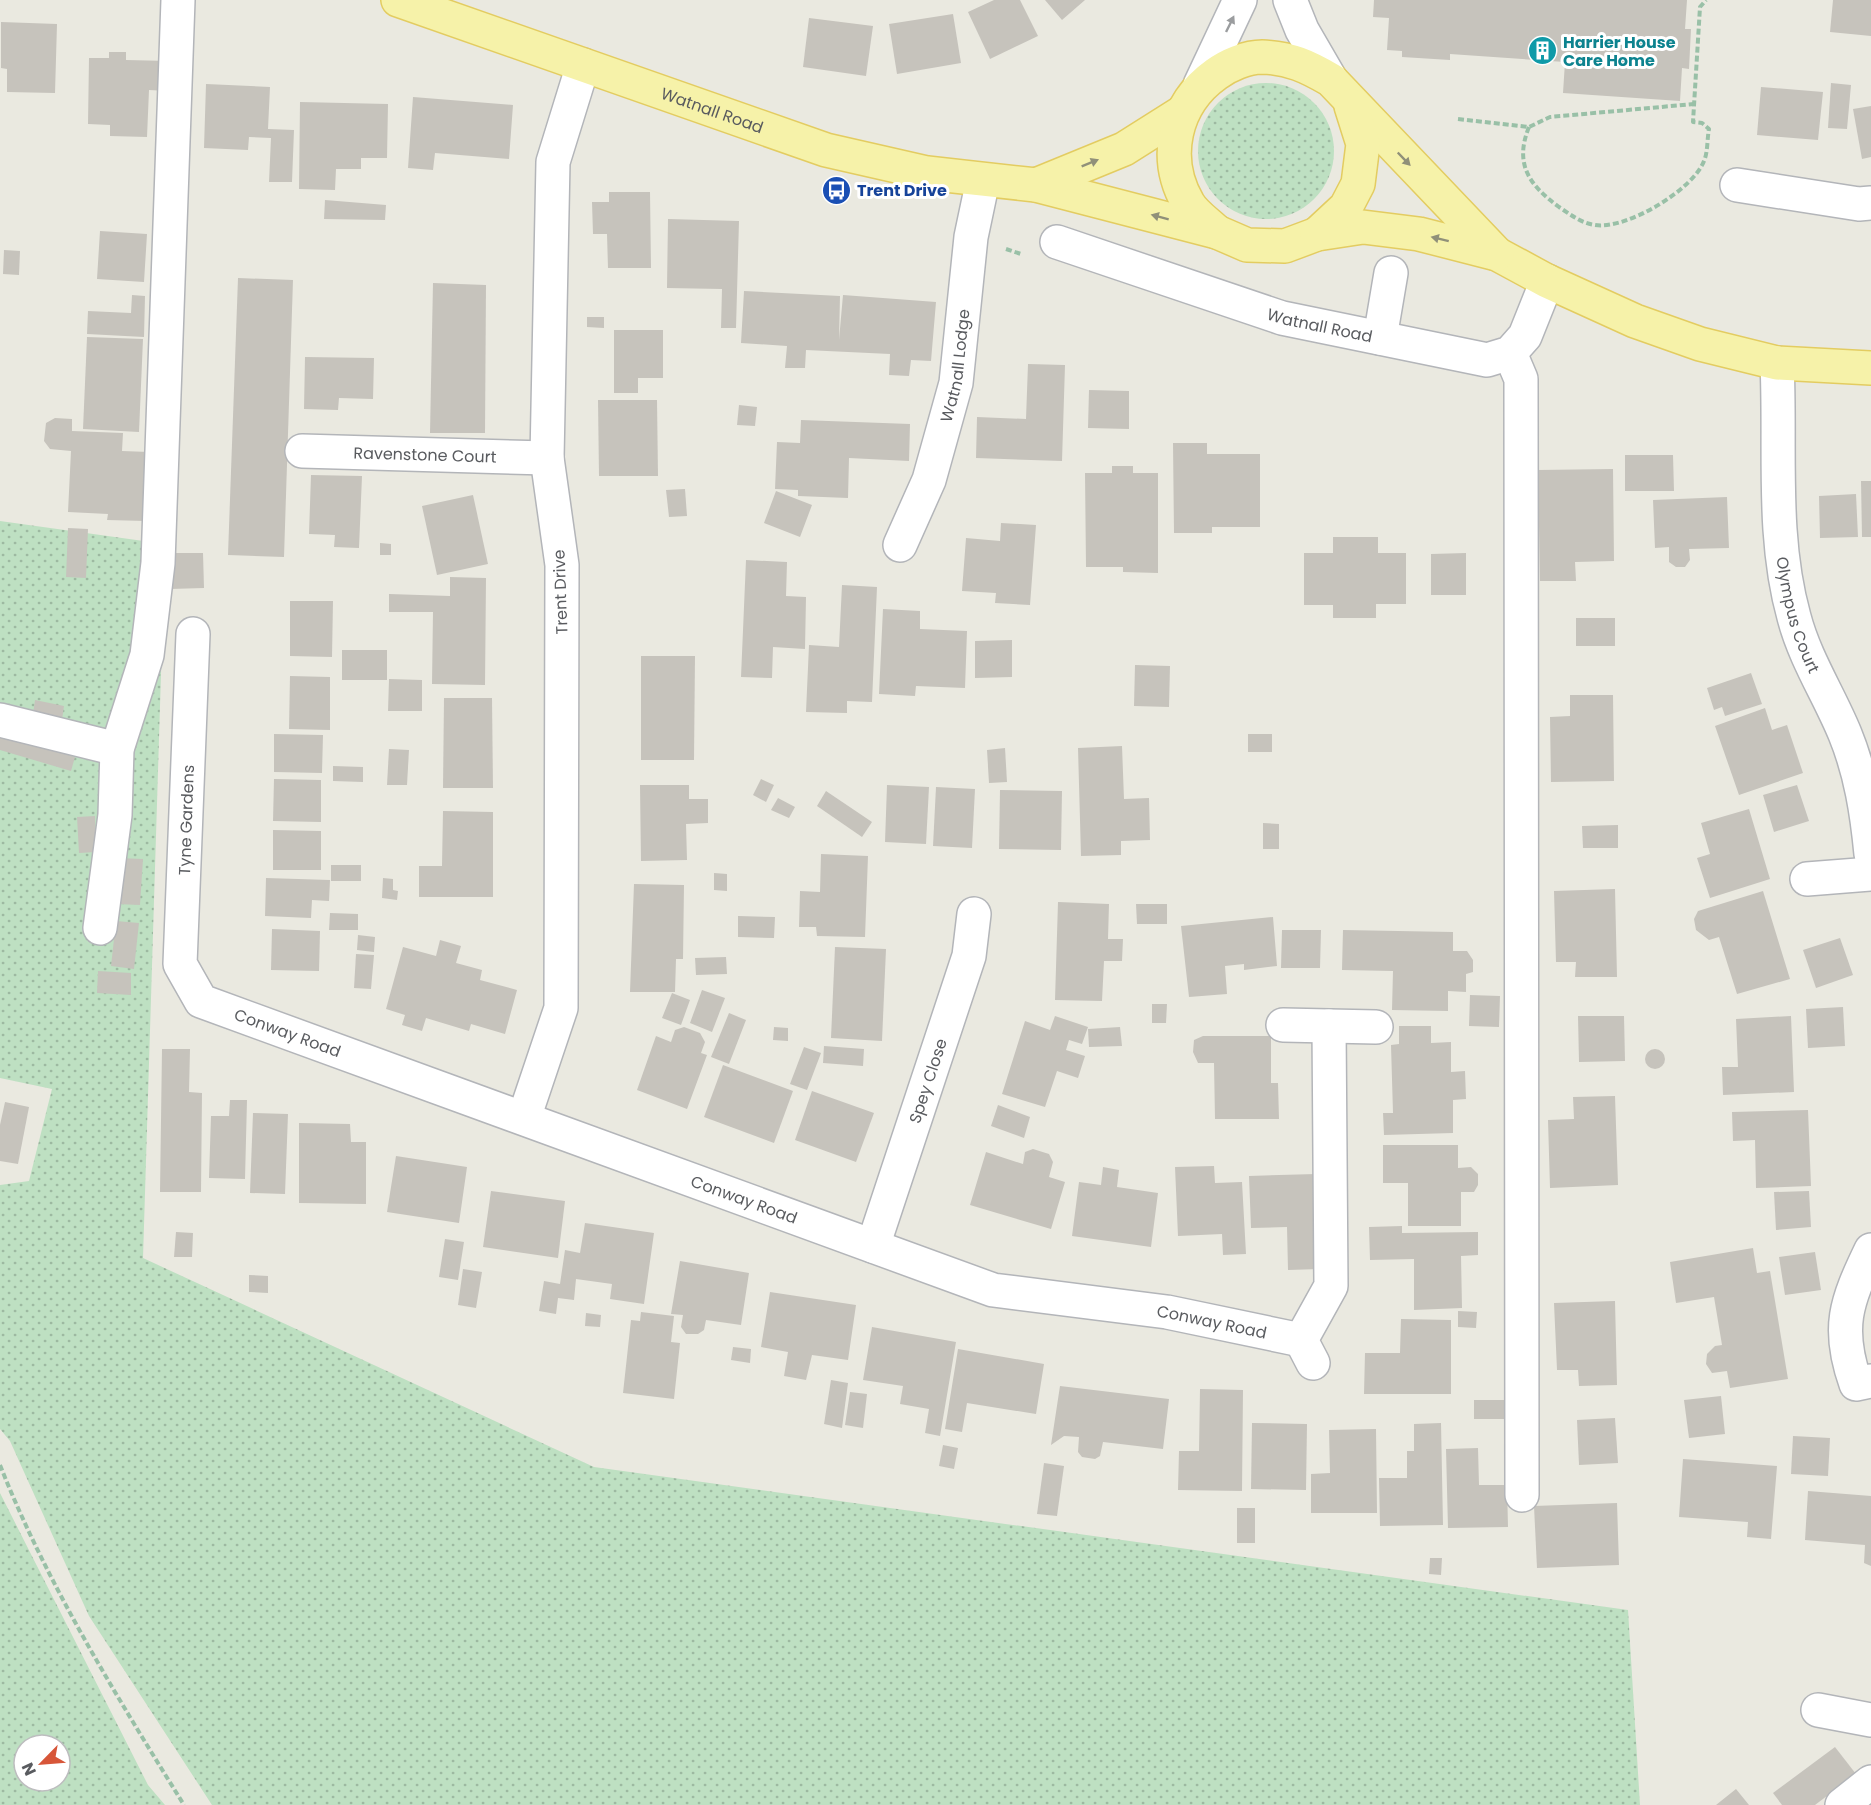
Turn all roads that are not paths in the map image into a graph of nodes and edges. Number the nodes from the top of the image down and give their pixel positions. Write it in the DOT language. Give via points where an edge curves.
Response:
graph roads {
  1 [pos="178,0"];
  2 [pos="398,0"];
  3 [pos="1240,0"];
  4 [pos="1290,0"];
  5 [pos="583,65"];
  6 [pos="1200,86"];
  7 [pos="1340,91"];
  8 [pos="1181,113"];
  9 [pos="983,180"];
  10 [pos="1036,185"];
  11 [pos="1737,185"];
  12 [pos="1865,204"];
  13 [pos="1217,232"];
  14 [pos="1317,234"];
  15 [pos="1057,242"];
  16 [pos="1497,254"];
  17 [pos="1391,273"];
  18 [pos="1547,281"];
  19 [pos="1380,338"];
  20 [pos="1510,353"];
  21 [pos="1777,363"];
  22 [pos="1871,368"];
  23 [pos="302,451"];
  24 [pos="547,458"];
  25 [pos="900,545"];
  26 [pos="193,634"];
  27 [pos="0,720"];
  28 [pos="117,748"];
  29 [pos="1871,854"];
  30 [pos="1871,874"];
  31 [pos="1807,879"];
  32 [pos="974,914"];
  33 [pos="100,927"];
  34 [pos="201,1001"];
  35 [pos="1282,1024"];
  36 [pos="1329,1026"];
  37 [pos="1376,1027"];
  38 [pos="524,1118"];
  39 [pos="873,1246"];
  40 [pos="1871,1250"];
  41 [pos="1871,1381"];
  42 [pos="1522,1495"];
  43 [pos="1818,1710"];
  44 [pos="1871,1720"];
  45 [pos="1871,1782"];
  46 [pos="1842,1805"];
  1 -- 28 [label="street" via="158,563 147,655"];
  2 -- 5 [label="main road, Watnall Road"];
  6 -- 3 [label="street, one-way"];
  4 -- 7 [label="street" via="1302,30"];
  5 -- 9 [label="main road, Watnall Road" via="826,150 927,173"];
  5 -- 24 [label="street, Trent Drive" via="553,162"];
  6 -- 7 [label="main road, Watnall Road" via="1228,65 1260,57 1298,62"];
  6 -- 8 [label="main road, Watnall Road"];
  7 -- 14 [label="main road, Watnall Road" via="1363,144 1358,184 1346,207"];
  7 -- 16 [label="main road, Watnall Road, one-way"];
  10 -- 8 [label="main road, Watnall Road, one-way" via="1124,149"];
  8 -- 13 [label="main road, Watnall Road" via="1173,148 1177,178 1189,205"];
  9 -- 10 [label="main road, Watnall Road"];
  9 -- 25 [label="street, Watnall Lodge" via="971,237 956,383 929,480"];
  13 -- 10 [label="main road, Watnall Road, one-way"];
  11 -- 12 [label="street"];
  13 -- 14 [label="main road, Watnall Road" via="1247,245 1285,246"];
  16 -- 14 [label="main road, Watnall Road, one-way" via="1419,234 1364,227"];
  15 -- 19 [label="street, Watnall Road" via="1282,318"];
  16 -- 18 [label="main road, Watnall Road"];
  17 -- 19 [label="street"];
  18 -- 20 [label="street" via="1525,336"];
  18 -- 21 [label="main road, Watnall Road" via="1657,329"];
  19 -- 20 [label="street, Watnall Road" via="1487,360"];
  20 -- 42 [label="street" via="1521,379"];
  21 -- 22 [label="main road, Watnall Road"];
  21 -- 29 [label="street, Olympus Court" via="1781,557 1794,618 1812,666 1846,735 1862,789"];
  23 -- 24 [label="street, Ravenstone Court"];
  24 -- 38 [label="street, Trent Drive" via="562,565 561,1008"];
  26 -- 34 [label="street, Tyne Gardens" via="180,964"];
  27 -- 28 [label="street"];
  28 -- 33 [label="street" via="115,815"];
  30 -- 31 [label="street"];
  32 -- 39 [label="street, Spey Close" via="969,956"];
  34 -- 38 [label="street, Conway Road"];
  35 -- 36 [label="street"];
  36 -- 37 [label="street"];
  36 -- 39 [label="street, Conway Road" via="1331,1286 1307,1352 1167,1312 993,1290"];
  38 -- 39 [label="street, Conway Road"];
  40 -- 41 [label="street" via="1850,1293 1844,1327 1847,1358 1856,1384"];
  43 -- 44 [label="street"];
  45 -- 46 [label="street"];
}
